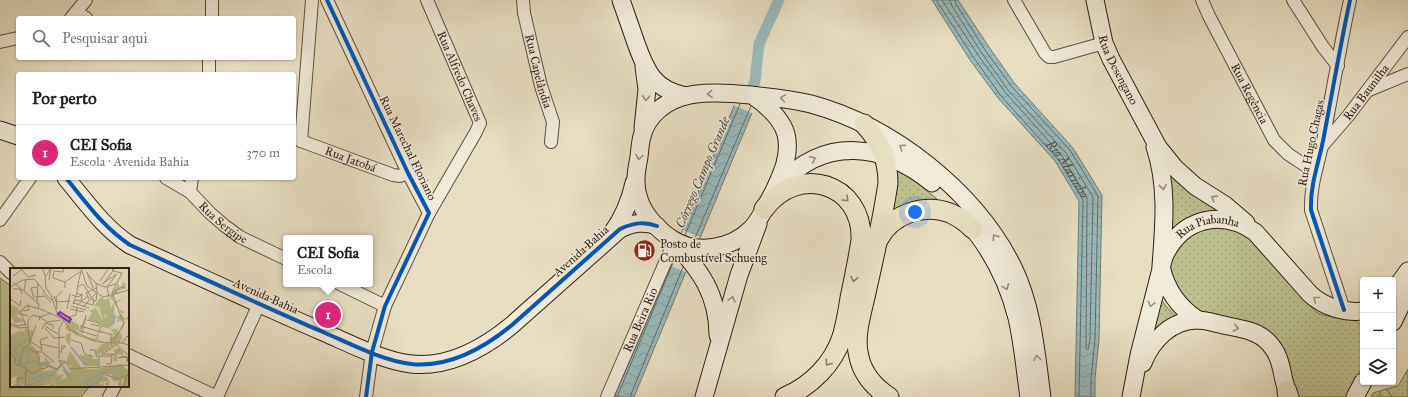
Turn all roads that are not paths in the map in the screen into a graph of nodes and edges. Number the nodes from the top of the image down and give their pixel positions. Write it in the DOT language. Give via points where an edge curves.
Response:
graph roads {
  1 [pos="86,0"];
  2 [pos="212,0"];
  3 [pos="312,0"];
  4 [pos="327,0"];
  5 [pos="427,0"];
  6 [pos="523,0"];
  7 [pos="621,0"];
  8 [pos="1014,0"];
  9 [pos="1095,0"];
  10 [pos="1202,0"];
  11 [pos="1293,0"];
  12 [pos="1350,0"];
  13 [pos="78,16"];
  14 [pos="212,16"];
  15 [pos="1408,37"];
  16 [pos="16,38"];
  17 [pos="0,42"];
  18 [pos="1104,43"];
  19 [pos="209,60"];
  20 [pos="643,62"];
  21 [pos="1338,66"];
  22 [pos="209,72"];
  23 [pos="1408,74"];
  24 [pos="1368,91"];
  25 [pos="686,96"];
  26 [pos="752,96"];
  27 [pos="864,124"];
  28 [pos="0,130"];
  29 [pos="16,134"];
  30 [pos="642,134"];
  31 [pos="1151,136"];
  32 [pos="298,138"];
  33 [pos="550,142"];
  34 [pos="1322,146"];
  35 [pos="884,156"];
  36 [pos="1315,172"];
  37 [pos="408,173"];
  38 [pos="29,180"];
  39 [pos="68,180"];
  40 [pos="169,180"];
  41 [pos="192,180"];
  42 [pos="635,181"];
  43 [pos="190,192"];
  44 [pos="769,201"];
  45 [pos="429,213"];
  46 [pos="0,220"];
  47 [pos="657,226"];
  48 [pos="973,229"];
  49 [pos="1255,232"];
  50 [pos="674,242"];
  51 [pos="877,243"];
  52 [pos="600,247"];
  53 [pos="693,254"];
  54 [pos="283,258"];
  55 [pos="0,262"];
  56 [pos="1161,266"];
  57 [pos="1408,271"];
  58 [pos="10,272"];
  59 [pos="346,287"];
  60 [pos="1396,288"];
  61 [pos="1408,290"];
  62 [pos="259,304"];
  63 [pos="385,306"];
  64 [pos="1356,313"];
  65 [pos="1396,316"];
  66 [pos="1198,320"];
  67 [pos="717,350"];
  68 [pos="372,352"];
  69 [pos="129,357"];
  70 [pos="1361,385"];
  71 [pos="114,387"];
  72 [pos="1132,392"];
  73 [pos="1288,395"];
  74 [pos="109,397"];
  75 [pos="217,397"];
  76 [pos="366,397"];
  77 [pos="607,397"];
  78 [pos="704,397"];
  79 [pos="785,397"];
  80 [pos="889,397"];
  81 [pos="1029,397"];
  82 [pos="1042,397"];
  83 [pos="1355,397"];
  1 -- 13 [label="street"];
  2 -- 14 [label="street"];
  3 -- 32 [label="street"];
  4 -- 37 [label="street, Rua Marechal Floriano"];
  5 -- 45 [label="street, Rua Alfredo Chaves" via="480,123"];
  6 -- 33 [label="street, Rua Capelândia" via="541,86 553,122"];
  7 -- 20 [label="main road"];
  8 -- 18 [label="street" via="1049,57"];
  9 -- 18 [label="main road, Rua Desengano"];
  10 -- 36 [label="street, Rua Regência" via="1274,140 1288,154"];
  11 -- 21 [label="street"];
  12 -- 21 [label="street, Rua Hugo Chagas"];
  15 -- 24 [label="street, Rua Baunilha"];
  16 -- 17 [label="street"];
  18 -- 31 [label="main road, Rua Desengano"];
  19 -- 22 [label="street"];
  20 -- 25 [label="main road" via="659,85"];
  20 -- 30 [label="main road, Avenida Bahia, one-way" via="647,89"];
  21 -- 34 [label="street, Rua Hugo Chagas"];
  23 -- 24 [label="street"];
  24 -- 34 [label="street, Rua Baunilha"];
  26 -- 25 [label="main road, one-way"];
  25 -- 30 [label="main road" via="668,102 661,108"];
  27 -- 26 [label="main road, one-way" via="811,104"];
  26 -- 44 [label="main road" via="772,112 783,126 787,142 786,163"];
  27 -- 35 [label="main road" via="876,138"];
  82 -- 27 [label="main road, one-way" via="1031,318 1020,284 1002,248 973,209 944,179 910,152"];
  28 -- 29 [label="main road"];
  30 -- 42 [label="main road, Avenida Bahia, one-way"];
  49 -- 31 [label="main road, Rua Desengano, one-way" via="1232,210 1185,178"];
  31 -- 56 [label="main road, Rua Desengano, one-way" via="1160,168 1164,196"];
  32 -- 37 [label="street, Rua Jatobá" via="392,175"];
  34 -- 36 [label="street, Rua Hugo Chagas"];
  44 -- 35 [label="main road, one-way" via="789,175 806,163 826,154 859,150"];
  35 -- 48 [label="main road" via="904,164 929,181"];
  35 -- 51 [label="main road" via="888,182"];
  36 -- 64 [label="street, Rua Hugo Chagas" via="1310,197 1311,210"];
  37 -- 45 [label="street, Rua Marechal Floriano"];
  38 -- 46 [label="street"];
  39 -- 62 [label="main road, Avenida Bahia" via="105,226 130,245"];
  40 -- 43 [label="street, Rua Sergipe"];
  41 -- 43 [label="street"];
  42 -- 47 [label="main road" via="643,209"];
  42 -- 52 [label="main road, Avenida Bahia" via="623,215"];
  43 -- 54 [label="street, Rua Sergipe" via="240,237"];
  44 -- 53 [label="main road" via="750,230 734,241"];
  67 -- 44 [label="main road, one-way" via="747,251"];
  44 -- 79 [label="main road, one-way" via="790,187 806,183 822,185 837,191 850,202 858,216 862,232 838,347 820,373 801,389"];
  45 -- 63 [label="street, Rua Marechal Floriano"];
  47 -- 50 [label="main road"];
  47 -- 52 [label="main road, Avenida Bahia" via="640,223 627,226"];
  48 -- 51 [label="main road" via="950,213 922,210 906,214 895,221"];
  48 -- 81 [label="main road, one-way" via="996,264 1012,300 1021,338"];
  49 -- 56 [label="main road, Rua Piabanha" via="1240,223 1227,220 1196,224 1173,241"];
  64 -- 49 [label="main road, Rua Piabanha, one-way" via="1331,308 1314,298"];
  50 -- 53 [label="main road"];
  50 -- 77 [label="street, Rua Beira Rio"];
  51 -- 80 [label="main road" via="858,330 857,347 861,364 869,380"];
  52 -- 68 [label="main road, Avenida Bahia" via="494,340 459,358 436,363 410,364"];
  53 -- 67 [label="main road" via="713,299 717,319"];
  55 -- 58 [label="street"];
  56 -- 66 [label="main road" via="1163,277 1173,296 1184,310"];
  56 -- 72 [label="main road, Rua Piabanha, one-way" via="1138,355"];
  57 -- 60 [label="main road"];
  59 -- 63 [label="street"];
  61 -- 65 [label="main road"];
  62 -- 68 [label="main road, Avenida Bahia"];
  62 -- 75 [label="street"];
  63 -- 68 [label="street, Rua Marechal Floriano"];
  66 -- 72 [label="main road, Rua Piabanha" via="1180,324 1164,332 1157,339 1146,355"];
  66 -- 73 [label="main road, Rua Piabanha, one-way" via="1247,330 1262,337 1278,355"];
  67 -- 78 [label="main road"];
  68 -- 76 [label="street, Rua Marechal Floriano"];
  69 -- 75 [label="street"];
  70 -- 83 [label="main road"];
  71 -- 74 [label="street"];
}
